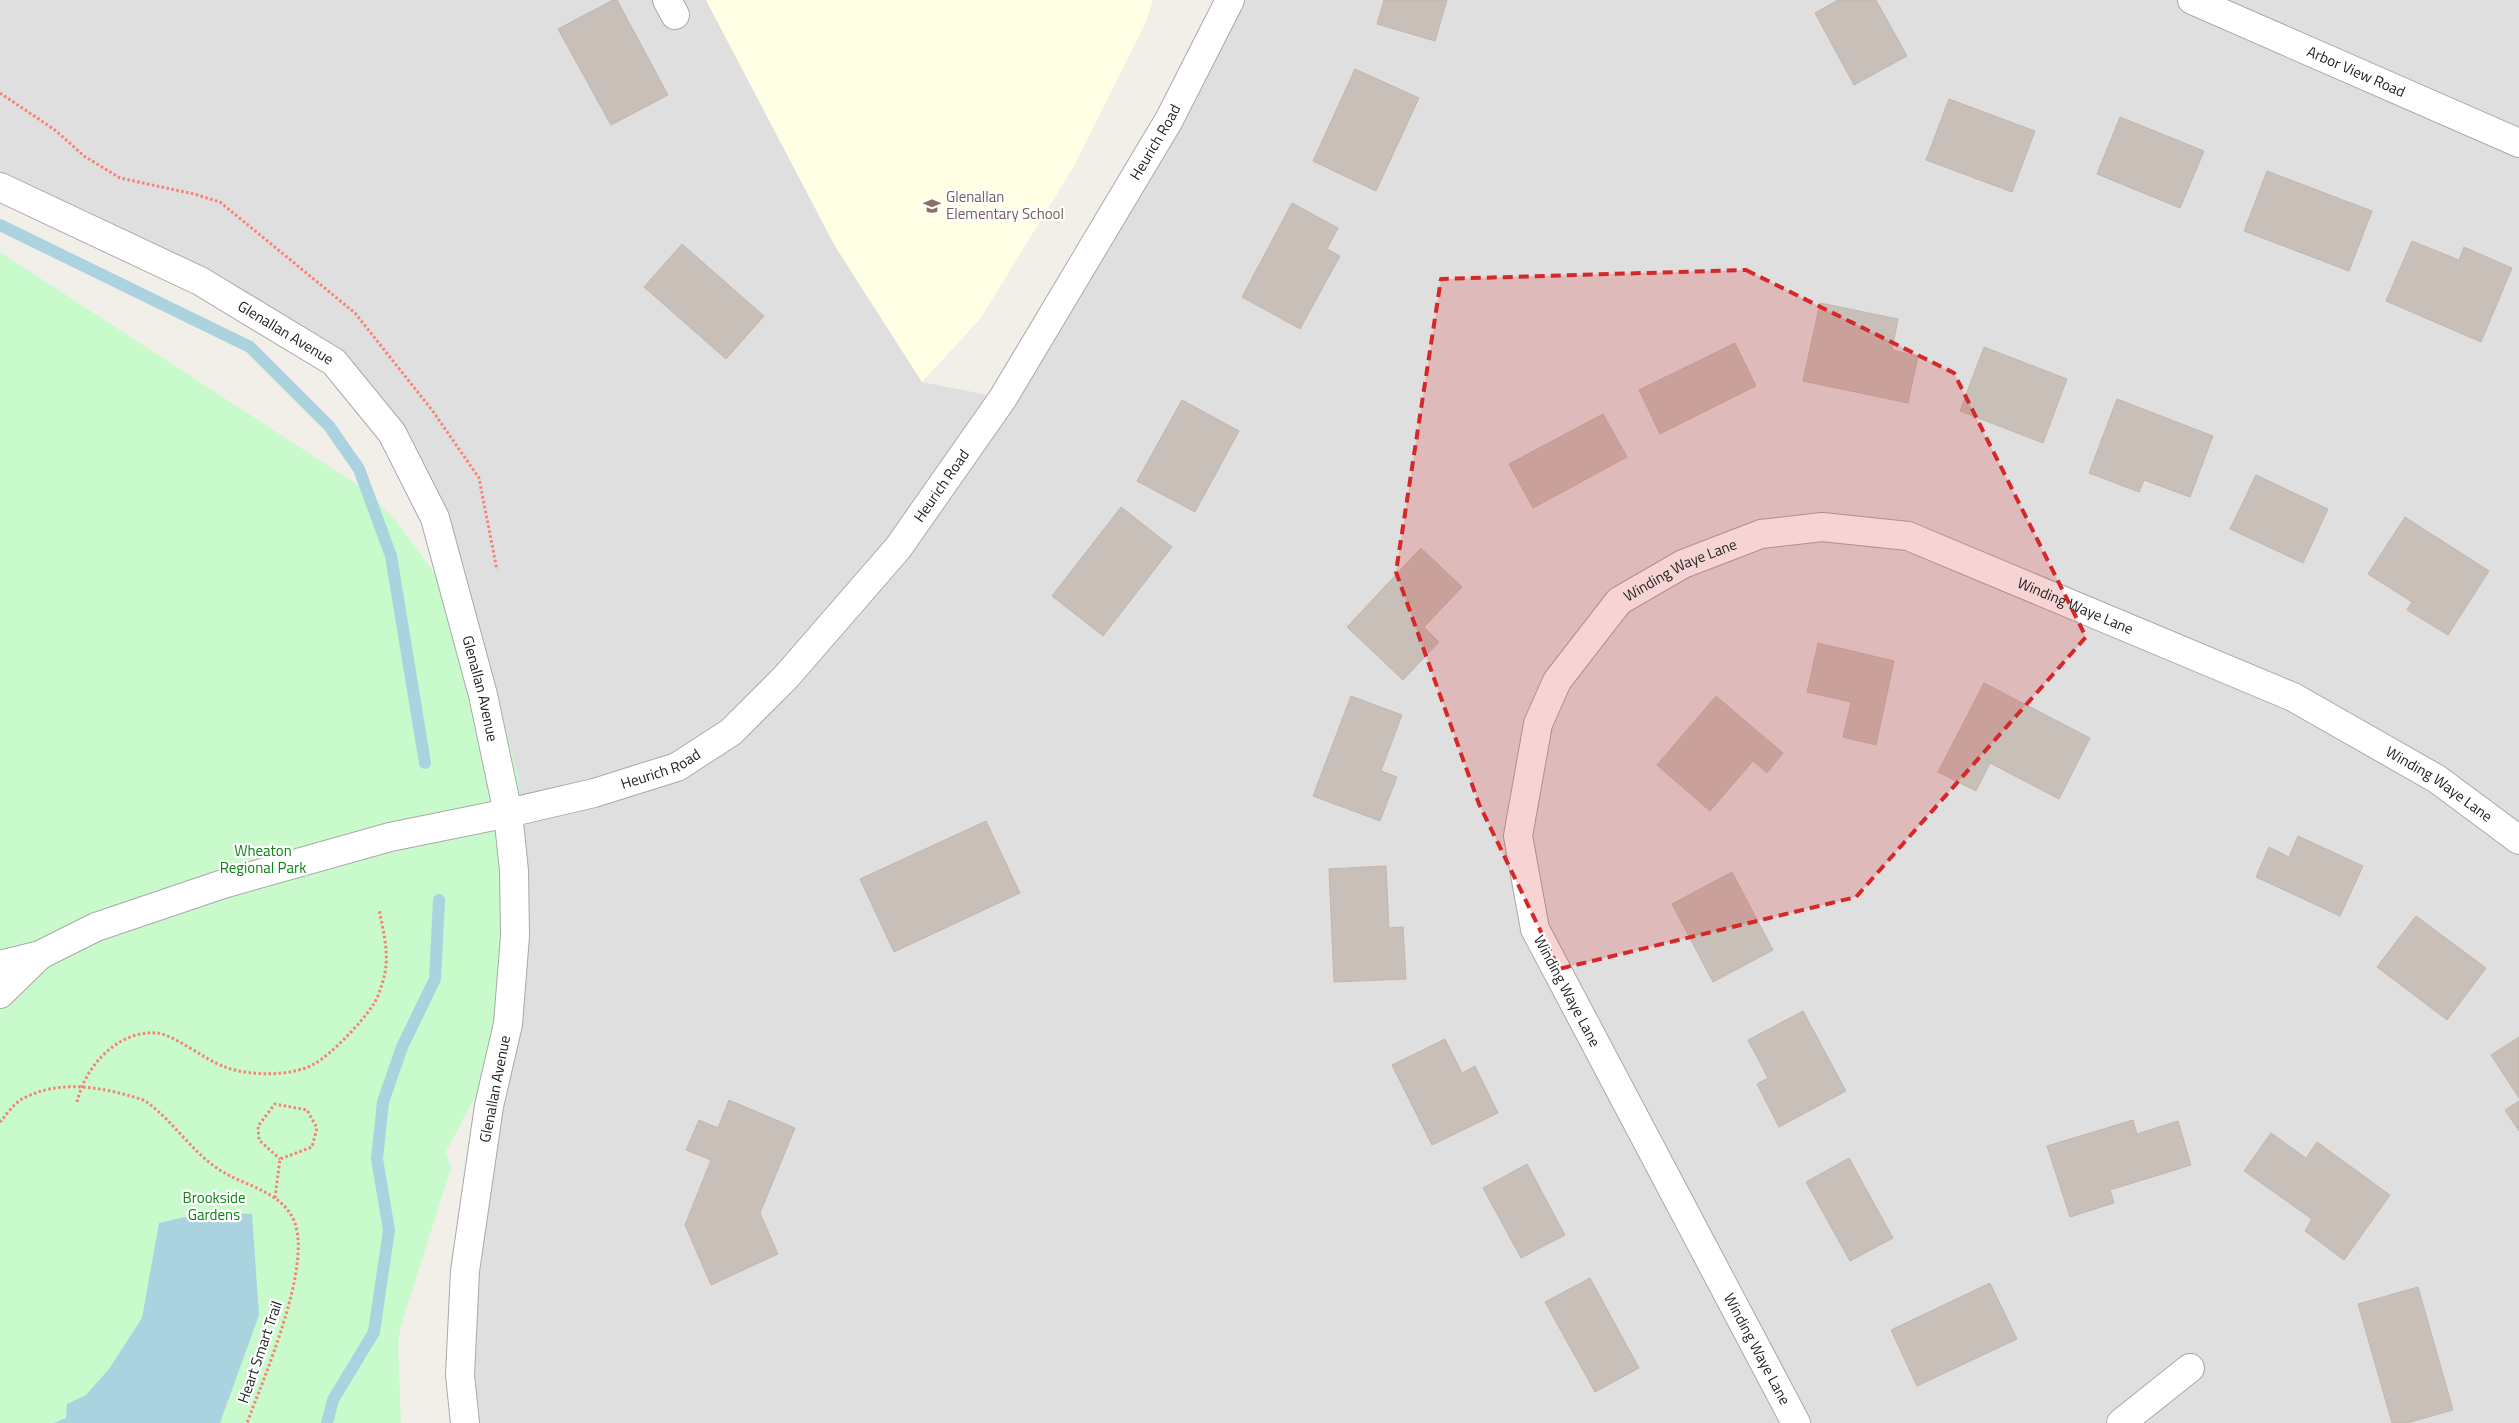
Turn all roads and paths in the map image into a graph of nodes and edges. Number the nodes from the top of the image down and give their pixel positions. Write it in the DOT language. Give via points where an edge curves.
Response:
graph roads {
  1 [pos="1230,0"];
  2 [pos="2192,0"];
  3 [pos="0,93"];
  4 [pos="2519,143"];
  5 [pos="0,187"];
  6 [pos="497,570"];
  7 [pos="508,814"];
  8 [pos="2519,840"];
  9 [pos="379,909"];
  10 [pos="40,955"];
  11 [pos="0,965"];
  12 [pos="0,994"];
  13 [pos="81,1085"];
  14 [pos="78,1102"];
  15 [pos="0,1122"];
  16 [pos="280,1159"];
  17 [pos="275,1198"];
  18 [pos="2190,1368"];
  19 [pos="247,1423"];
  20 [pos="466,1423"];
  21 [pos="1796,1423"];
  22 [pos="2121,1423"];
  1 -- 7 [label="street, Heurich Road" via="1169,120 1003,398 898,548 786,677 731,732 677,767 594,793"];
  2 -- 4 [label="street, Arbor View Road"];
  3 -- 6 [label="path" via="54,130 84,156 120,178 220,202 355,313 432,410 479,478"];
  5 -- 7 [label="street, Glenallan Avenue" via="200,281 334,362 392,433 435,518 483,695"];
  7 -- 10 [label="street, Heurich Road" via="390,837 223,884 96,927"];
  7 -- 20 [label="street, Glenallan Avenue" via="514,871 515,936 508,1024 489,1106 465,1271 460,1375"];
  8 -- 21 [label="street, Winding Waye Lane" via="2437,779 2293,697 1908,536 1822,526 1761,534 1683,564 1619,601 1557,681 1538,724 1518,836 1534,929"];
  9 -- 13 [label="path" via="386,942 384,975 374,1004 346,1036 314,1064 274,1075 225,1068 158,1033 132,1036 107,1050"];
  10 -- 11 [label="street"];
  10 -- 12 [label="street"];
  13 -- 14 [label="path"];
  13 -- 15 [label="path, Heart Smart Trail" via="53,1088 23,1098"];
  13 -- 17 [label="path, Heart Smart Trail" via="146,1101 222,1172"];
  16 -- 16 [label="path" via="259,1140 258,1126 275,1104 307,1110 317,1128 312,1147"];
  16 -- 17 [label="path"];
  17 -- 19 [label="path, Heart Smart Trail" via="283,1204 294,1223 298,1243 290,1305"];
  18 -- 22 [label="street"];
}
